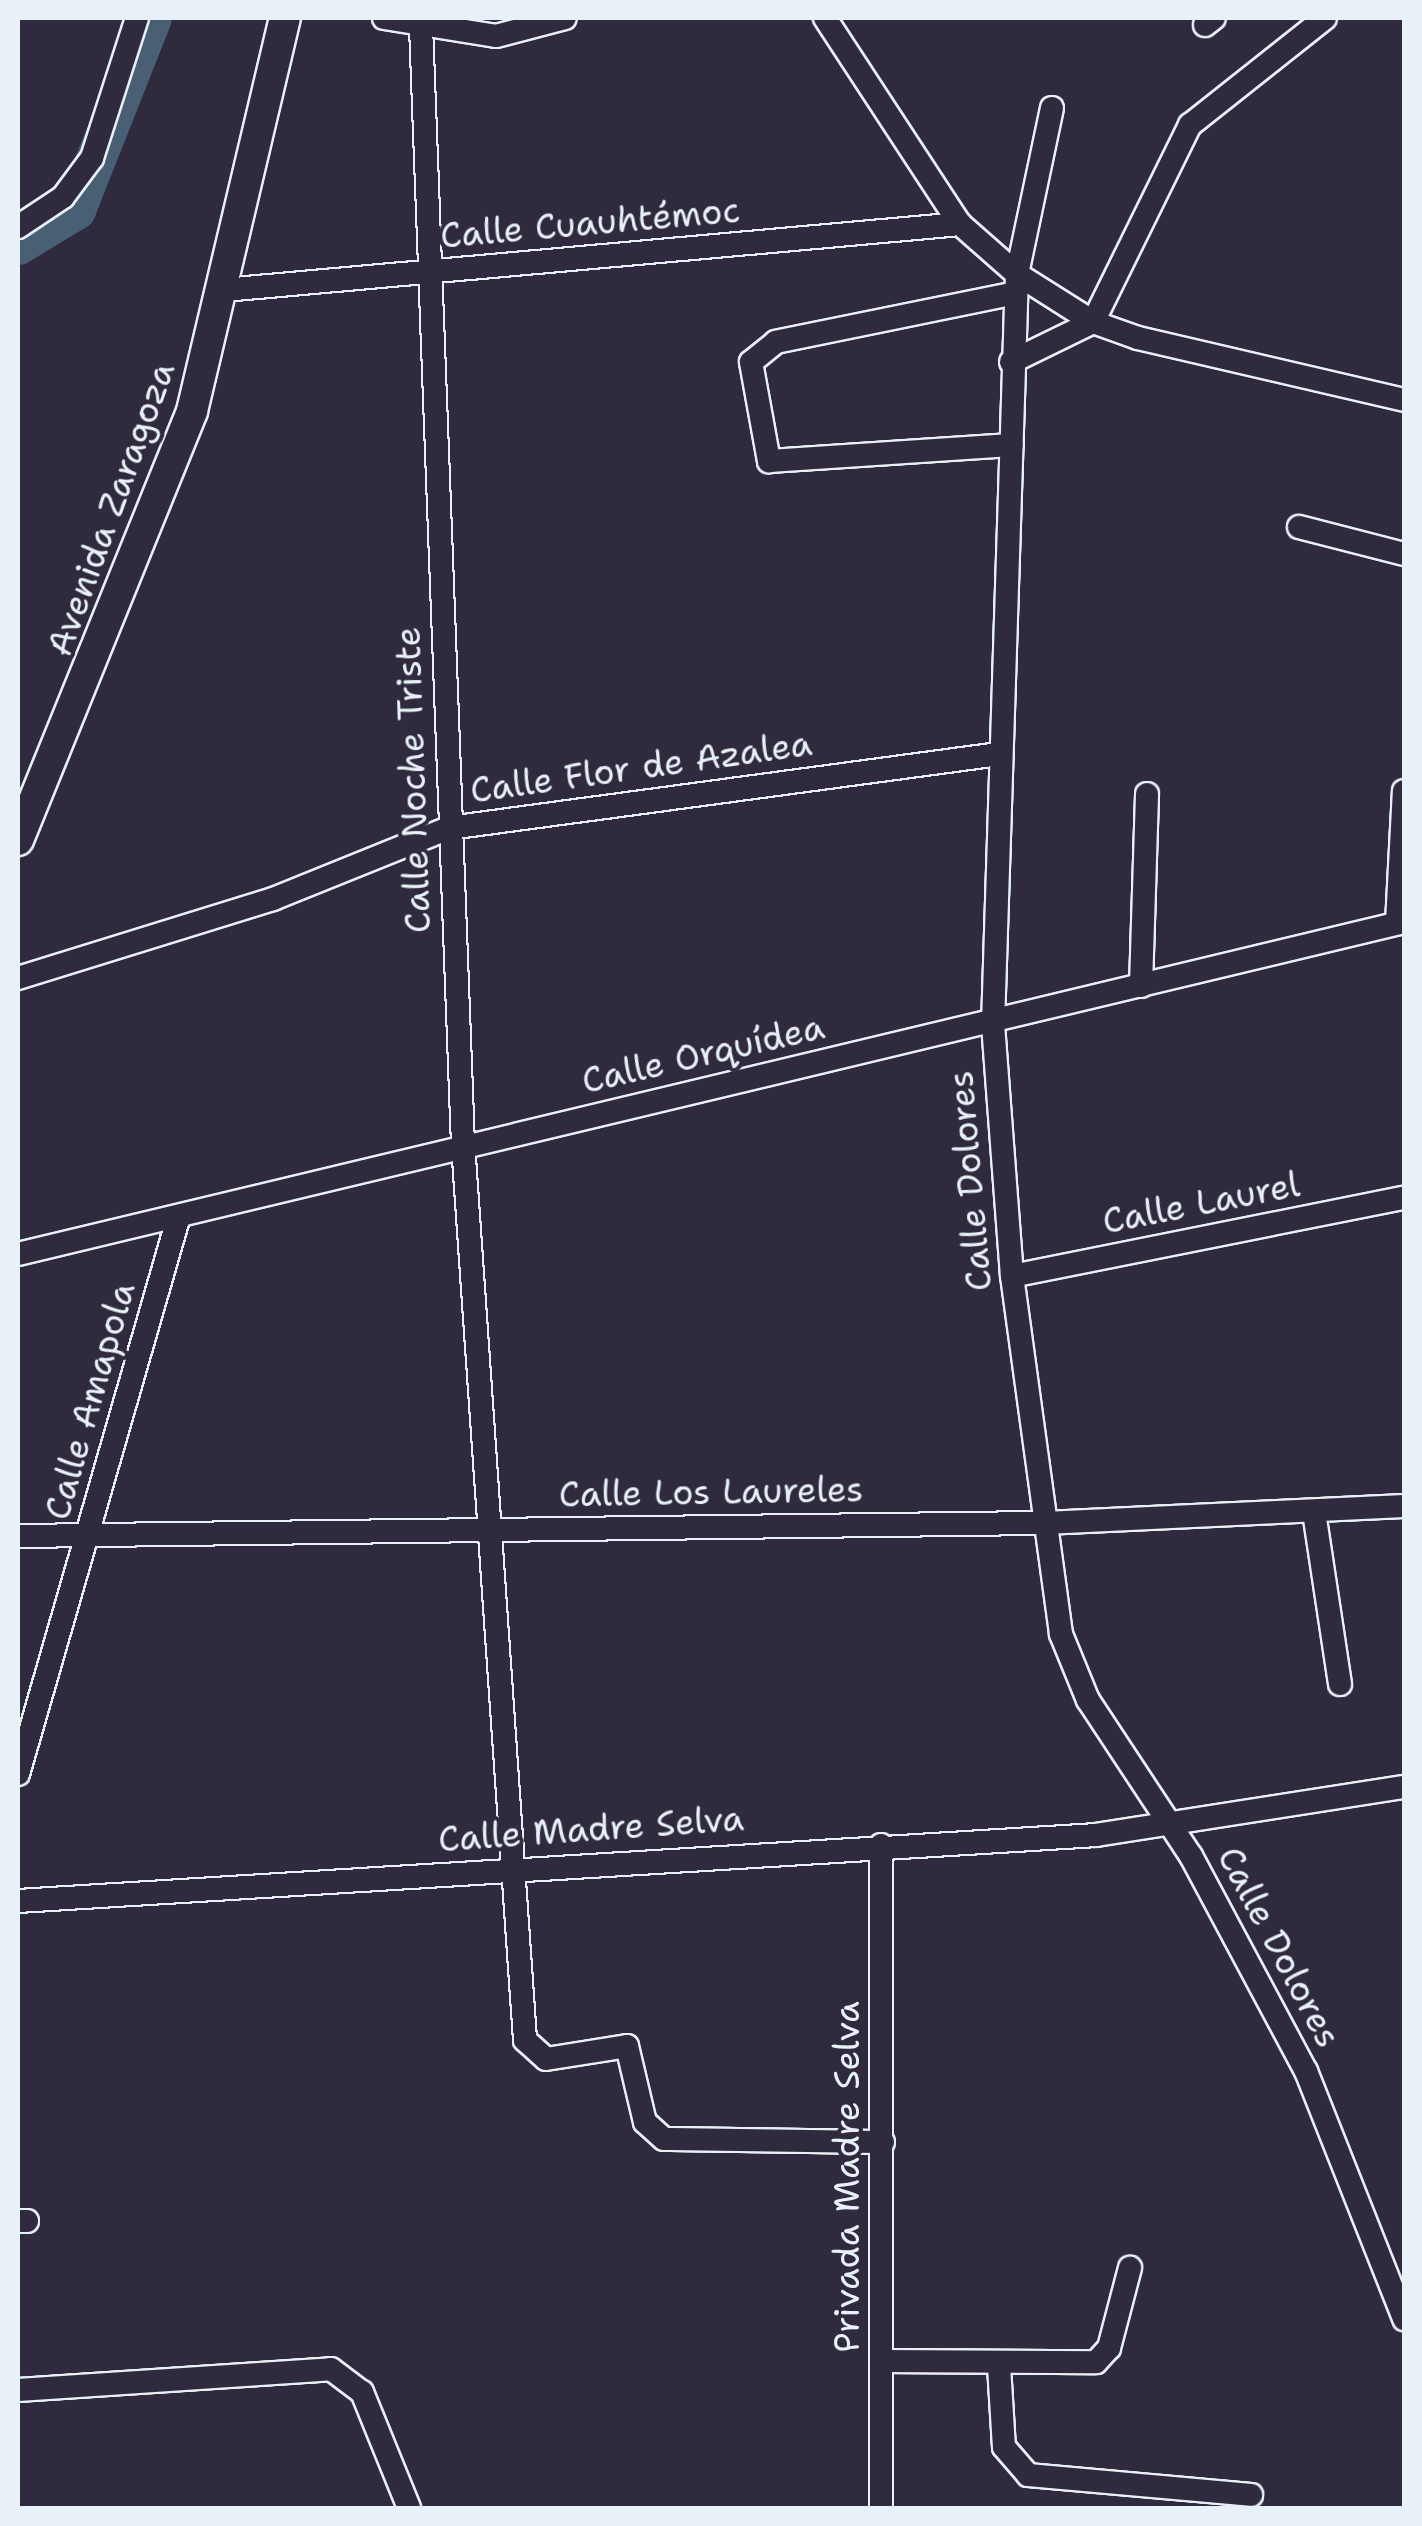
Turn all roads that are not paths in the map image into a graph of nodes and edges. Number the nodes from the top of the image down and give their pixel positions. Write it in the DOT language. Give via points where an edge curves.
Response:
graph roads {
  1 [pos="137,18"];
  2 [pos="285,18"];
  3 [pos="384,18"];
  4 [pos="565,18"];
  5 [pos="825,18"];
  6 [pos="1325,18"];
  7 [pos="422,26"];
  8 [pos="1052,108"];
  9 [pos="960,224"];
  10 [pos="18,226"];
  11 [pos="433,271"];
  12 [pos="1014,284"];
  13 [pos="224,290"];
  14 [pos="1093,322"];
  15 [pos="1011,362"];
  16 [pos="1404,400"];
  17 [pos="1011,445"];
  18 [pos="1299,527"];
  19 [pos="1404,554"];
  20 [pos="999,754"];
  21 [pos="1404,791"];
  22 [pos="1147,794"];
  23 [pos="448,828"];
  24 [pos="18,840"];
  25 [pos="1401,923"];
  26 [pos="18,978"];
  27 [pos="1141,986"];
  28 [pos="993,1024"];
  29 [pos="463,1144"];
  30 [pos="1404,1198"];
  31 [pos="178,1219"];
  32 [pos="18,1254"];
  33 [pos="1012,1276"];
  34 [pos="1404,1506"];
  35 [pos="1314,1512"];
  36 [pos="1045,1522"];
  37 [pos="490,1530"];
  38 [pos="18,1536"];
  39 [pos="88,1536"];
  40 [pos="1340,1684"];
  41 [pos="18,1774"];
  42 [pos="1404,1787"];
  43 [pos="1168,1825"];
  44 [pos="881,1846"];
  45 [pos="516,1870"];
  46 [pos="18,1901"];
  47 [pos="883,2142"];
  48 [pos="1130,2268"];
  49 [pos="1404,2319"];
  50 [pos="882,2361"];
  51 [pos="999,2366"];
  52 [pos="18,2390"];
  53 [pos="1251,2495"];
  54 [pos="409,2508"];
  55 [pos="881,2508"];
  1 -- 10 [label="street" via="92,158 63,197"];
  2 -- 13 [label="main road, Avenida Zaragoza"];
  3 -- 7 [label="street"];
  4 -- 7 [label="street" via="496,36"];
  5 -- 9 [label="street"];
  6 -- 14 [label="street" via="1190,125"];
  7 -- 11 [label="street, Calle Noche Triste"];
  8 -- 12 [label="street, Calle Dolores"];
  9 -- 11 [label="street, Calle Cuauhtémoc"];
  9 -- 12 [label="street"];
  11 -- 13 [label="street, Calle Cuauhtémoc"];
  11 -- 23 [label="street, Calle Noche Triste"];
  12 -- 14 [label="street"];
  12 -- 15 [label="street, Calle Dolores"];
  12 -- 17 [label="street" via="761,348 751,362 769,461"];
  13 -- 24 [label="main road, Avenida Zaragoza" via="169,482"];
  14 -- 15 [label="street"];
  14 -- 16 [label="street"];
  15 -- 17 [label="street, Calle Dolores"];
  17 -- 20 [label="street, Calle Dolores"];
  18 -- 19 [label="street"];
  20 -- 23 [label="street, Calle Flor de Azalea"];
  20 -- 28 [label="street, Calle Dolores"];
  21 -- 25 [label="street"];
  22 -- 27 [label="street"];
  23 -- 26 [label="street, Calle Flor de Azalea" via="272,898"];
  23 -- 29 [label="street, Calle Noche Triste"];
  25 -- 27 [label="street, Calle Orquídea"];
  27 -- 28 [label="street, Calle Orquídea"];
  28 -- 29 [label="street, Calle Orquídea"];
  28 -- 33 [label="street, Calle Dolores"];
  29 -- 31 [label="street, Calle Orquídea"];
  29 -- 37 [label="street, Calle Noche Triste"];
  30 -- 33 [label="street, Calle Laurel"];
  31 -- 32 [label="street, Calle Orquídea"];
  31 -- 39 [label="street, Calle Amapola"];
  33 -- 36 [label="street, Calle Dolores"];
  34 -- 35 [label="street, Calle Los Laureles"];
  35 -- 36 [label="street, Calle Los Laureles"];
  35 -- 40 [label="street"];
  36 -- 37 [label="street, Calle Los Laureles"];
  36 -- 43 [label="street, Calle Dolores" via="1072,1666"];
  37 -- 39 [label="street, Calle Los Laureles"];
  37 -- 45 [label="street, Calle Noche Triste"];
  38 -- 39 [label="street, Calle Los Laureles"];
  39 -- 41 [label="street, Calle Amapola"];
  42 -- 43 [label="street"];
  43 -- 44 [label="street, Calle Madre Selva"];
  43 -- 49 [label="street, Calle Dolores" via="1306,2071"];
  44 -- 45 [label="street, Calle Madre Selva"];
  44 -- 47 [label="street, Privada Madre Selva"];
  45 -- 46 [label="street, Calle Madre Selva"];
  45 -- 47 [label="street, Calle Noche Triste" via="521,1994 534,2056 627,2046 644,2122 664,2139"];
  47 -- 50 [label="street, Privada Madre Selva"];
  48 -- 51 [label="street" via="1104,2357"];
  50 -- 51 [label="street"];
  50 -- 55 [label="street, Privada Madre Selva"];
  51 -- 53 [label="street" via="1004,2447 1028,2475"];
  52 -- 54 [label="street" via="314,2368 341,2372 362,2392"];
}
